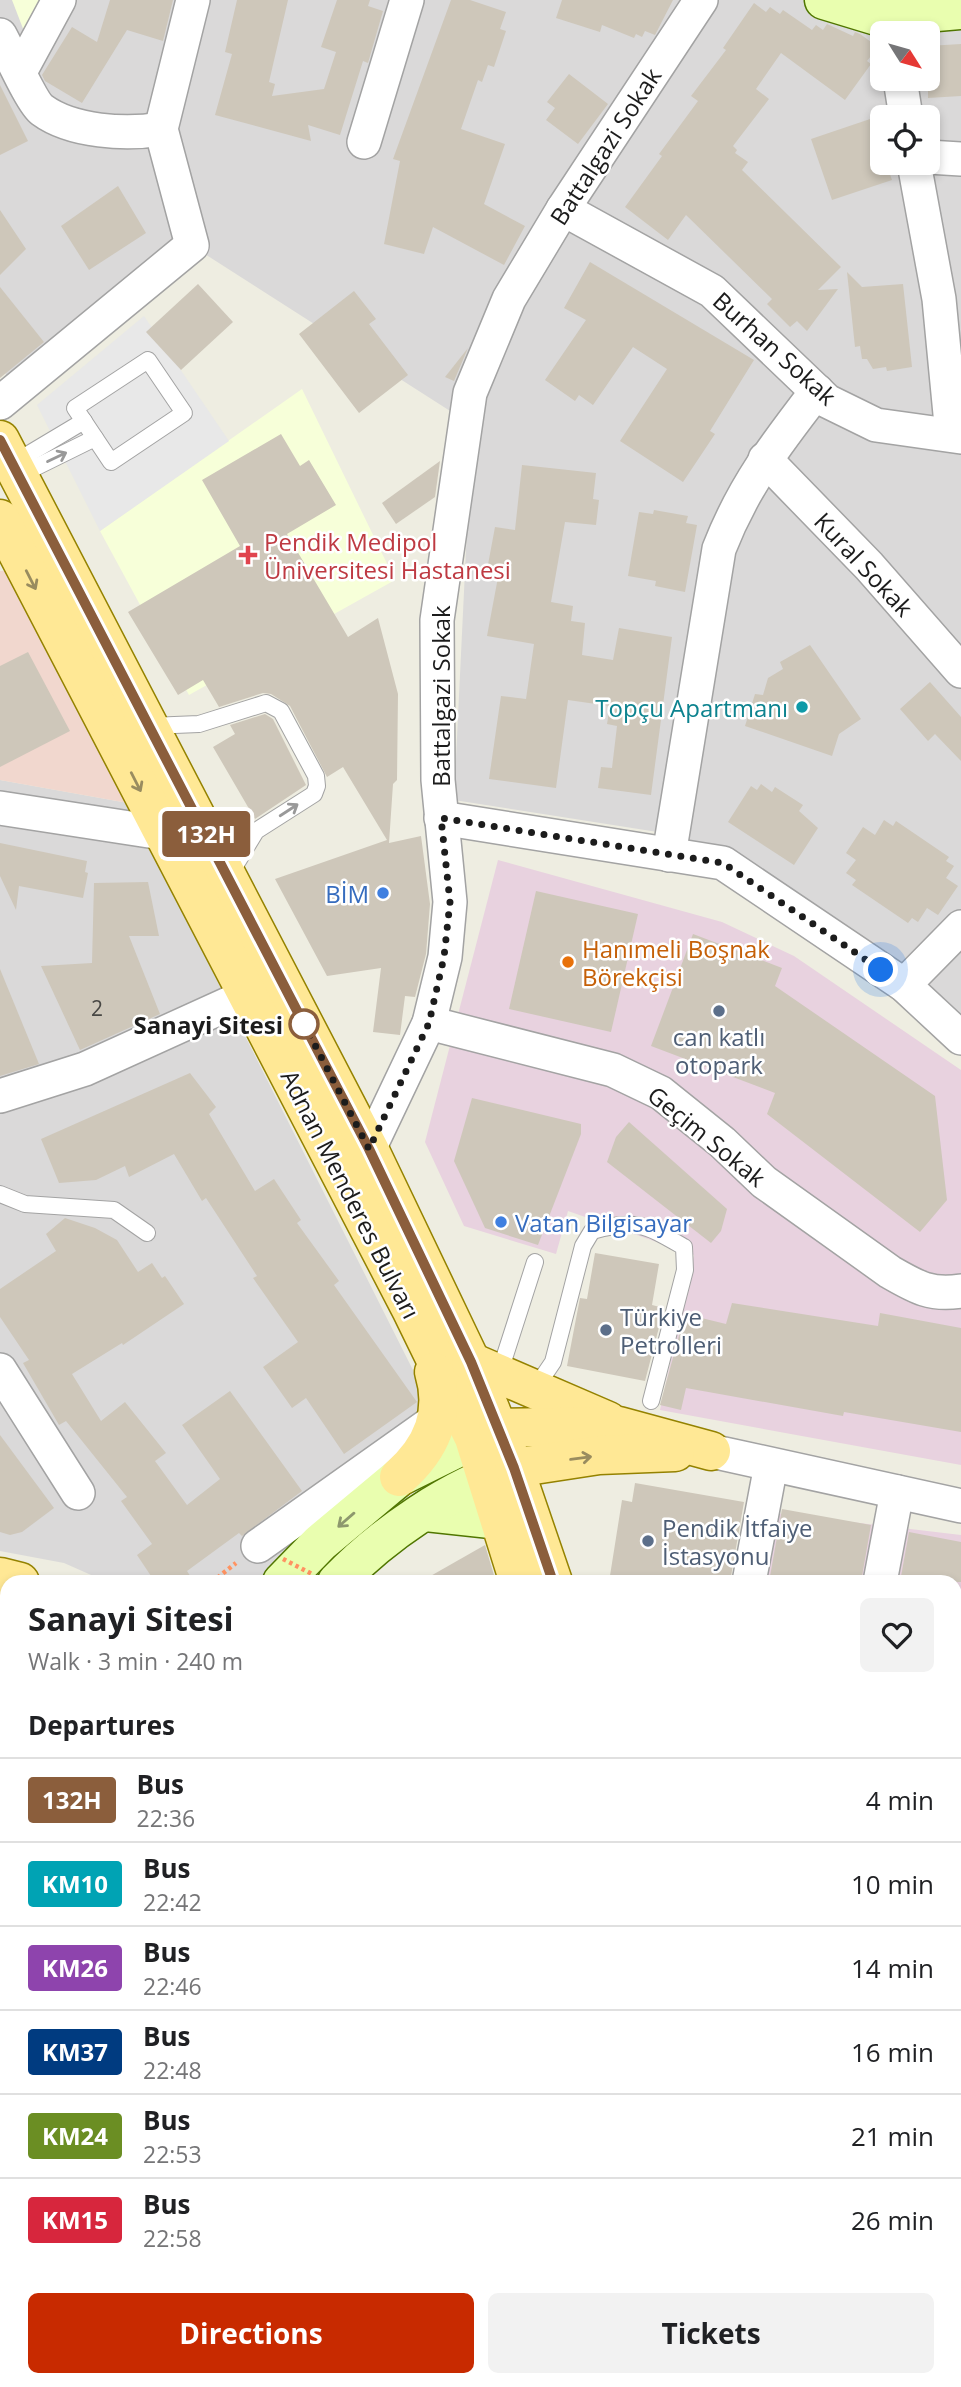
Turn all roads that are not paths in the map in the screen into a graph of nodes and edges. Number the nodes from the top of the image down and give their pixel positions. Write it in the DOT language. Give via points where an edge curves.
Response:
graph roads {
  1 [pos="59,0"];
  2 [pos="193,0"];
  3 [pos="407,0"];
  4 [pos="701,0"];
  5 [pos="824,0"];
  6 [pos="961,10"];
  7 [pos="895,16"];
  8 [pos="0,35"];
  9 [pos="20,72"];
  10 [pos="162,130"];
  11 [pos="364,142"];
  12 [pos="940,158"];
  13 [pos="961,159"];
  14 [pos="917,175"];
  15 [pos="563,209"];
  16 [pos="950,298"];
  17 [pos="817,391"];
  18 [pos="0,403"];
  19 [pos="84,421"];
  20 [pos="957,436"];
  21 [pos="95,438"];
  22 [pos="765,459"];
  23 [pos="10,460"];
  24 [pos="4,535"];
  25 [pos="961,671"];
  26 [pos="148,726"];
  27 [pos="0,808"];
  28 [pos="441,818"];
  29 [pos="162,833"];
  30 [pos="668,855"];
  31 [pos="229,877"];
  32 [pos="961,928"];
  33 [pos="904,985"];
  34 [pos="248,995"];
  35 [pos="429,1023"];
  36 [pos="961,1038"];
  37 [pos="0,1096"];
  38 [pos="369,1149"];
  39 [pos="0,1194"];
  40 [pos="147,1233"];
  41 [pos="535,1262"];
  42 [pos="961,1291"];
  43 [pos="423,1333"];
  44 [pos="485,1368"];
  45 [pos="0,1370"];
  46 [pos="534,1390"];
  47 [pos="651,1401"];
  48 [pos="437,1419"];
  49 [pos="619,1426"];
  50 [pos="486,1433"];
  51 [pos="711,1451"];
  52 [pos="771,1465"];
  53 [pos="500,1472"];
  54 [pos="399,1476"];
  55 [pos="897,1492"];
  56 [pos="78,1493"];
  57 [pos="961,1506"];
  58 [pos="426,1512"];
  59 [pos="500,1520"];
  60 [pos="294,1569"];
  61 [pos="517,1575"];
  62 [pos="550,1575"];
  63 [pos="750,1575"];
  64 [pos="881,1575"];
  1 -- 9 [label="street"];
  2 -- 10 [label="street"];
  3 -- 11 [label="street"];
  4 -- 15 [label="street, Battalgazi Sokak"];
  5 -- 7 [label="street" via="880,17"];
  6 -- 7 [label="street"];
  8 -- 9 [label="street"];
  9 -- 10 [label="street" via="41,109 83,127 134,134"];
  10 -- 18 [label="street" via="192,245"];
  12 -- 13 [label="street"];
  14 -- 16 [label="street"];
  15 -- 17 [label="street, Burhan Sokak" via="712,290"];
  15 -- 28 [label="street, Battalgazi Sokak" via="509,299 470,393 437,620"];
  16 -- 20 [label="street"];
  17 -- 20 [label="street, Burhan Sokak" via="827,401 876,425"];
  17 -- 22 [label="street"];
  19 -- 21 [label="lane"];
  19 -- 21 [label="lane" via="75,408 148,359 184,413 111,462"];
  19 -- 23 [label="lane"];
  23 -- 21 [label="lane, one-way"];
  22 -- 25 [label="street, Kural Sokak" via="869,566"];
  22 -- 30 [label="street" via="735,508 719,549"];
  23 -- 26 [label="main road, Adnan Menderes Bulvarı"];
  24 -- 29 [label="main road, Adnan Menderes Bulvarı, one-way"];
  26 -- 31 [label="main road, Adnan Menderes Bulvarı"];
  31 -- 26 [label="lane, one-way" via="256,831 314,794 316,776 281,711 266,703 200,724"];
  27 -- 29 [label="street"];
  28 -- 30 [label="street"];
  28 -- 35 [label="street, Battalgazi Sokak" via="450,902"];
  29 -- 34 [label="main road, Adnan Menderes Bulvarı"];
  30 -- 33 [label="street" via="723,863"];
  31 -- 38 [label="main road, Adnan Menderes Bulvarı"];
  32 -- 33 [label="street"];
  33 -- 36 [label="street"];
  34 -- 37 [label="street" via="85,1069"];
  34 -- 43 [label="main road, Adnan Menderes Bulvarı"];
  35 -- 38 [label="street, Battalgazi Sokak"];
  35 -- 42 [label="street, Geçim Sokak" via="613,1070 661,1093 764,1182 890,1272 939,1294"];
  38 -- 44 [label="main road, Adnan Menderes Bulvarı"];
  39 -- 40 [label="lane" via="25,1204 114,1210"];
  41 -- 44 [label="lane"];
  43 -- 48 [label="main road" via="437,1380"];
  43 -- 50 [label="main road, Adnan Menderes Bulvarı"];
  44 -- 46 [label="main road"];
  44 -- 50 [label="main road, Adnan Menderes Bulvarı"];
  45 -- 56 [label="street"];
  46 -- 47 [label="lane" via="553,1362 583,1246 592,1231 624,1222 655,1230 684,1247 685,1270"];
  46 -- 49 [label="main road"];
  48 -- 54 [label="main road" via="425,1450"];
  48 -- 60 [label="street"];
  49 -- 50 [label="main road"];
  49 -- 51 [label="main road"];
  50 -- 53 [label="main road, Adnan Menderes Bulvarı"];
  50 -- 54 [label="street"];
  51 -- 52 [label="street"];
  53 -- 51 [label="main road, one-way" via="599,1455"];
  52 -- 55 [label="street"];
  52 -- 63 [label="street"];
  53 -- 58 [label="street"];
  53 -- 59 [label="main road, Adnan Menderes Bulvarı"];
  53 -- 62 [label="main road, Adnan Menderes Bulvarı"];
  54 -- 60 [label="street, one-way"];
  55 -- 57 [label="street"];
  55 -- 64 [label="street"];
  58 -- 59 [label="street"];
  58 -- 60 [label="street" via="359,1559"];
  59 -- 61 [label="main road, Adnan Menderes Bulvarı"];
}
